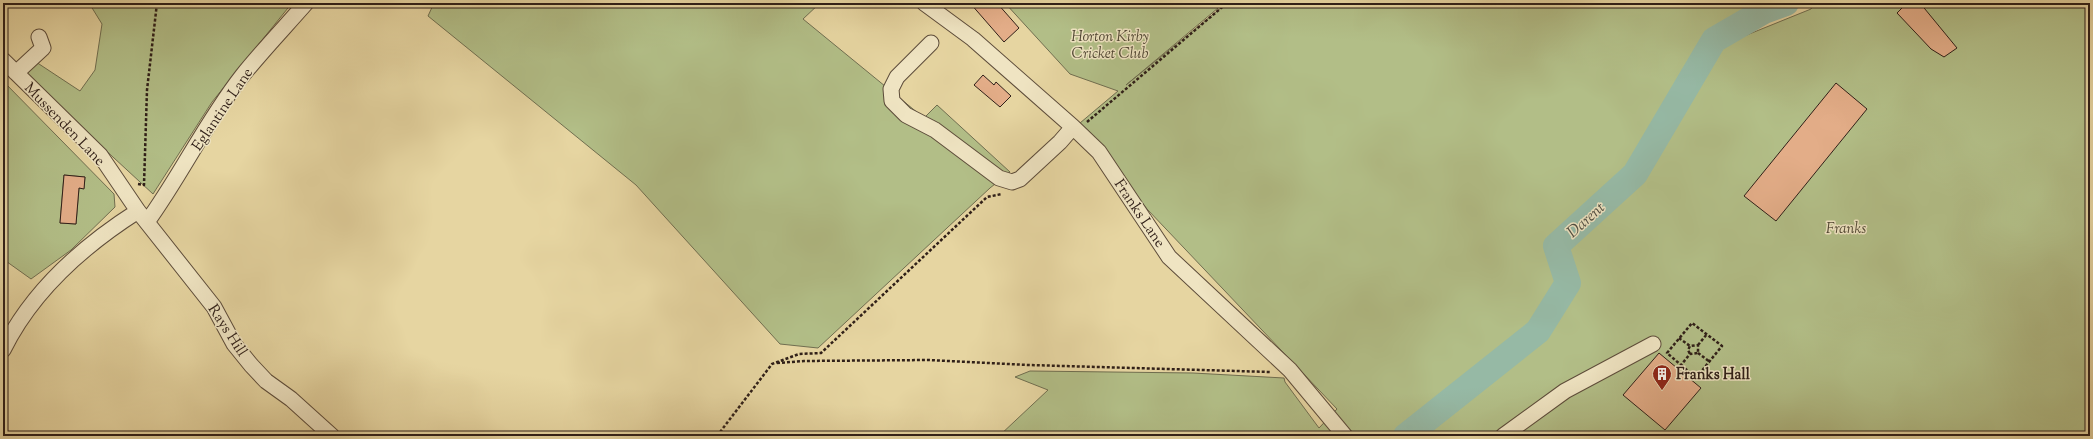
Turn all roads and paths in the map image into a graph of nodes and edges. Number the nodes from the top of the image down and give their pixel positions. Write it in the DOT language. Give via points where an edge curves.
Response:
graph roads {
  1 [pos="157,3"];
  2 [pos="306,3"];
  3 [pos="924,3"];
  4 [pos="1228,3"];
  5 [pos="39,37"];
  6 [pos="931,43"];
  7 [pos="3,60"];
  8 [pos="16,73"];
  9 [pos="1075,129"];
  10 [pos="144,185"];
  11 [pos="1009,193"];
  12 [pos="142,217"];
  13 [pos="1707,334"];
  14 [pos="1679,338"];
  15 [pos="1653,344"];
  16 [pos="1698,345"];
  17 [pos="1690,346"];
  18 [pos="3,350"];
  19 [pos="1698,353"];
  20 [pos="1690,354"];
  21 [pos="1710,362"];
  22 [pos="772,364"];
  23 [pos="1681,366"];
  24 [pos="1678,369"];
  25 [pos="1290,370"];
  26 [pos="332,436"];
  27 [pos="717,436"];
  28 [pos="1345,436"];
  29 [pos="1503,436"];
  1 -- 10 [label="path" via="147,90"];
  2 -- 12 [label="street, Eglantine Lane" via="242,76 206,128 168,193"];
  3 -- 9 [label="street, Franks Lane" via="973,39"];
  4 -- 9 [label="path"];
  5 -- 8 [label="street" via="43,48"];
  6 -- 9 [label="street" via="897,78 891,89 892,101 906,115 935,130 999,178 1012,182 1020,179"];
  7 -- 8 [label="street, Mussenden Lane"];
  8 -- 12 [label="street, Mussenden Lane" via="100,156"];
  9 -- 25 [label="street, Franks Lane" via="1099,152 1169,257"];
  11 -- 22 [label="path" via="988,197 821,353 799,354"];
  12 -- 18 [label="street" via="111,228 73,259 41,292 12,332"];
  12 -- 26 [label="street, Rays Hill" via="214,308 234,344 251,365 266,381 291,399"];
  13 -- 14 [label="path" via="1692,323"];
  13 -- 16 [label="path"];
  13 -- 21 [label="path" via="1722,346"];
  14 -- 17 [label="path"];
  14 -- 23 [label="path" via="1667,353"];
  15 -- 29 [label="street" via="1565,390"];
  16 -- 17 [label="path"];
  16 -- 19 [label="path"];
  17 -- 20 [label="path"];
  19 -- 20 [label="path"];
  19 -- 21 [label="path"];
  20 -- 23 [label="path"];
  21 -- 23 [label="path" via="1696,378"];
  22 -- 25 [label="path" via="804,361 929,360 1281,373"];
  22 -- 27 [label="path"];
  23 -- 24 [label="path"];
  25 -- 28 [label="street, Franks Lane"];
}
